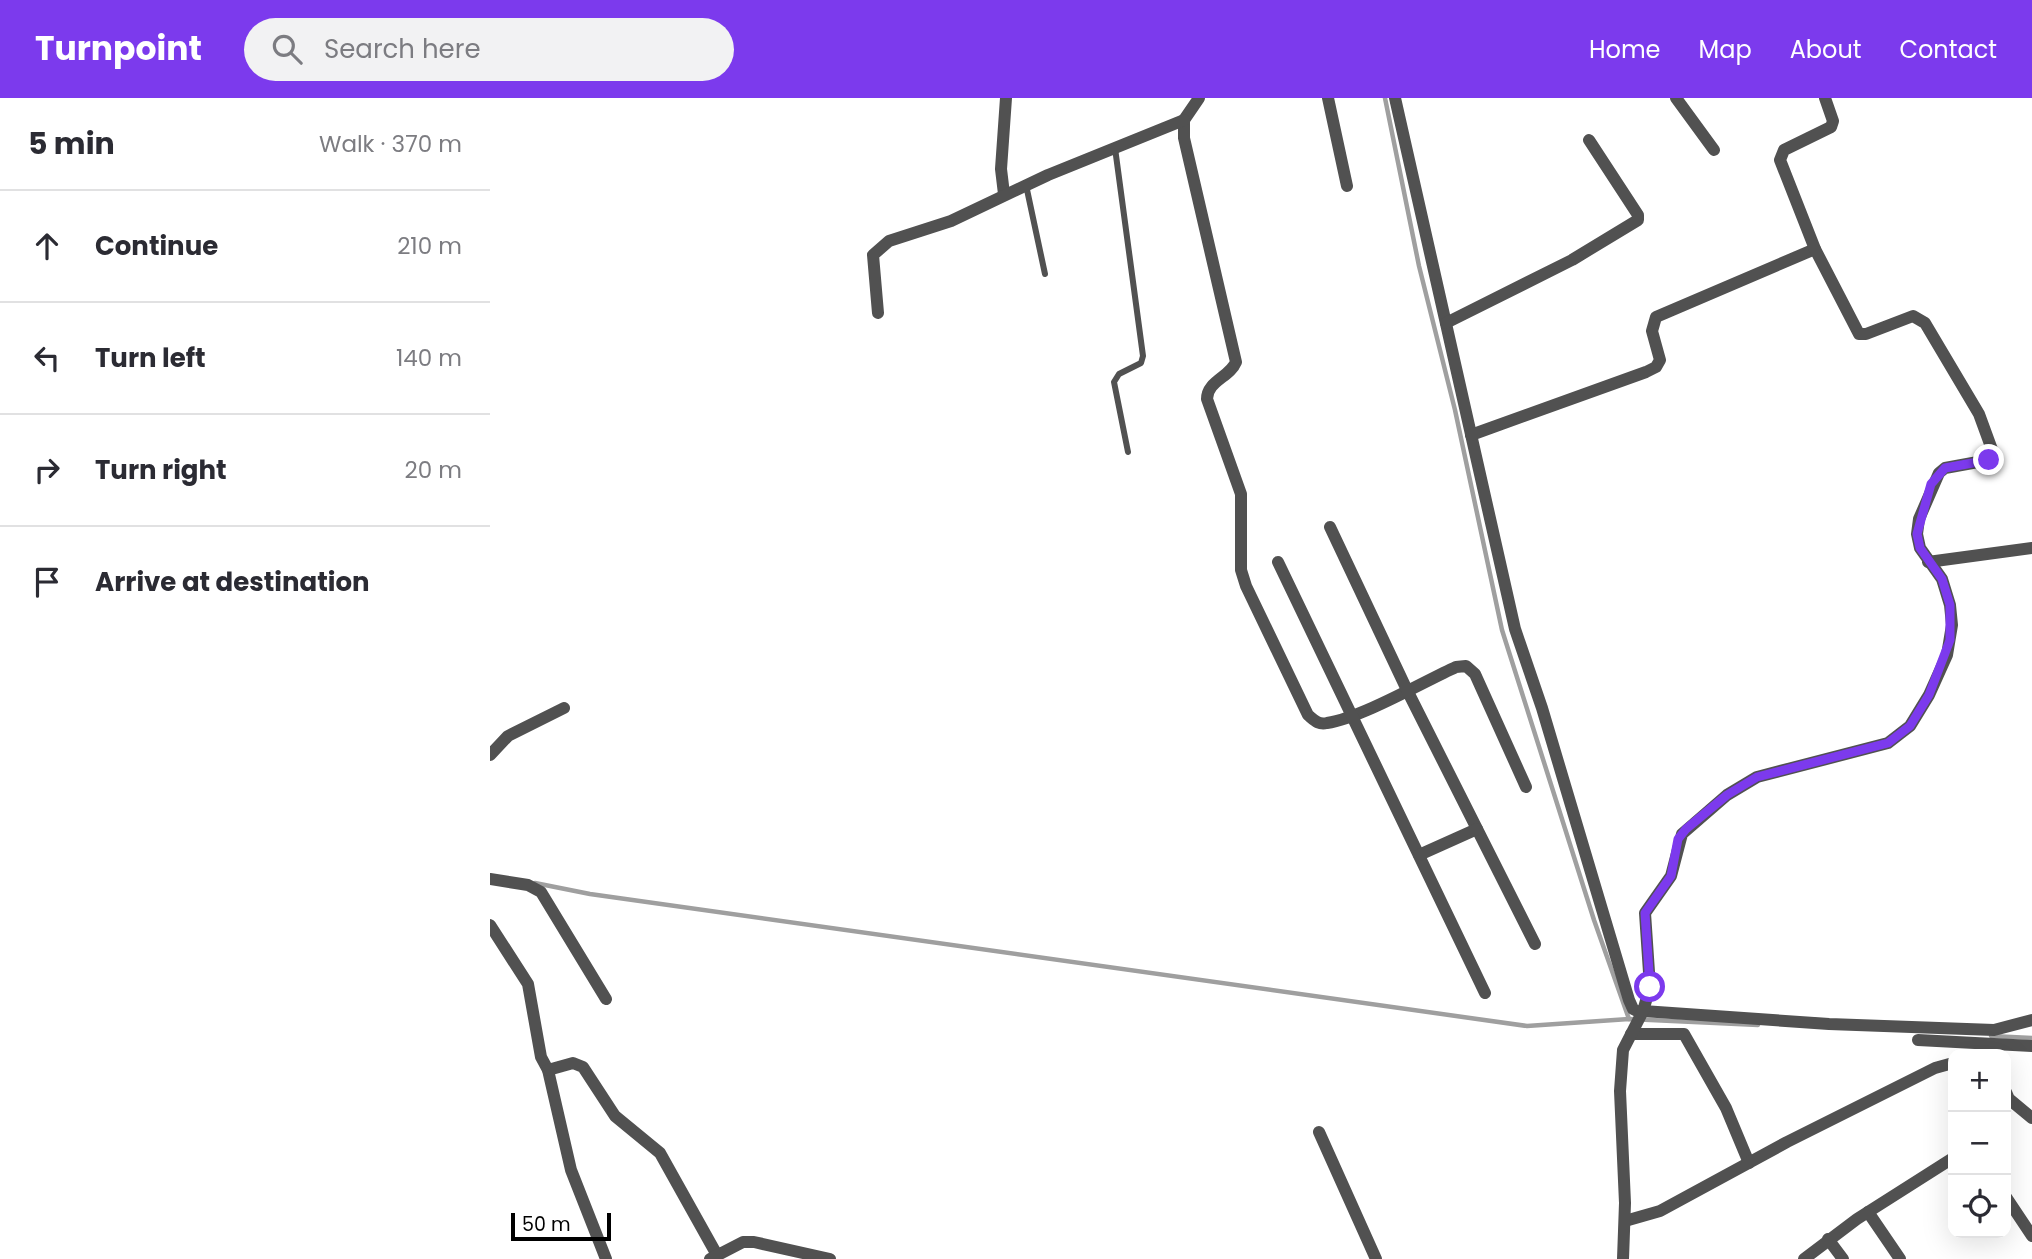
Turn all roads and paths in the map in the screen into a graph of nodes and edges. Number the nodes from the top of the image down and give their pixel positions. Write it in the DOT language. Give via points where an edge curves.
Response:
graph roads {
  1 [pos="1006,98"];
  2 [pos="1199,98"];
  3 [pos="1328,98"];
  4 [pos="1395,98"];
  5 [pos="1676,98"];
  6 [pos="1825,98"];
  7 [pos="1184,120"];
  8 [pos="1589,140"];
  9 [pos="1115,148"];
  10 [pos="1714,149"];
  11 [pos="1026,185"];
  12 [pos="1347,186"];
  13 [pos="1004,194"];
  14 [pos="1815,249"];
  15 [pos="1045,274"];
  16 [pos="878,313"];
  17 [pos="1446,323"];
  18 [pos="1471,435"];
  19 [pos="1128,452"];
  20 [pos="1330,527"];
  21 [pos="2032,548"];
  22 [pos="1278,562"];
  23 [pos="1928,562"];
  24 [pos="1407,690"];
  25 [pos="564,708"];
  26 [pos="1351,714"];
  27 [pos="490,755"];
  28 [pos="1526,787"];
  29 [pos="1477,829"];
  30 [pos="1419,855"];
  31 [pos="490,879"];
  32 [pos="490,925"];
  33 [pos="1535,944"];
  34 [pos="1485,993"];
  35 [pos="606,999"];
  36 [pos="1638,1020"];
  37 [pos="2032,1020"];
  38 [pos="1918,1040"];
  39 [pos="1977,1040"];
  40 [pos="2032,1046"];
  41 [pos="1948,1065"];
  42 [pos="548,1070"];
  43 [pos="2011,1099"];
  44 [pos="2032,1118"];
  45 [pos="1319,1132"];
  46 [pos="1948,1161"];
  47 [pos="1749,1163"];
  48 [pos="2011,1204"];
  49 [pos="1868,1212"];
  50 [pos="1625,1221"];
  51 [pos="2032,1236"];
  52 [pos="1828,1239"];
  53 [pos="714,1257"];
  54 [pos="606,1259"];
  55 [pos="830,1259"];
  56 [pos="1376,1259"];
  57 [pos="1623,1259"];
  58 [pos="1804,1259"];
  59 [pos="1843,1259"];
  60 [pos="1900,1259"];
  1 -- 13 [label="street" via="1000,169"];
  2 -- 7 [label="street"];
  3 -- 12 [label="street"];
  4 -- 17 [label="street"];
  5 -- 10 [label="street"];
  6 -- 14 [label="street" via="1831,127 1784,150 1780,160"];
  7 -- 9 [label="street"];
  7 -- 26 [label="street" via="1184,138 1236,357 1235,367 1211,386 1207,399 1241,494 1241,570 1308,715 1326,724"];
  8 -- 17 [label="street" via="1638,220 1572,260"];
  9 -- 11 [label="street"];
  9 -- 19 [label="lane" via="1143,356 1141,363 1119,374 1114,382"];
  11 -- 13 [label="street"];
  11 -- 15 [label="lane"];
  13 -- 16 [label="street" via="951,221 877,249 871,267"];
  14 -- 18 [label="street" via="1656,317 1652,331 1660,359 1656,367"];
  14 -- 23 [label="street" via="1859,334 1913,316 1925,323 1972,400 1989,439 1992,459 1945,468 1931,484 1917,534"];
  17 -- 18 [label="street"];
  18 -- 36 [label="street" via="1515,629"];
  20 -- 24 [label="street"];
  21 -- 23 [label="street"];
  22 -- 26 [label="street"];
  23 -- 36 [label="street" via="1942,579 1950,605 1950,640 1929,695 1910,726 1888,743 1741,784 1686,829 1678,839 1671,876 1645,913 1650,987"];
  24 -- 26 [label="street"];
  24 -- 28 [label="street" via="1456,667 1471,668"];
  24 -- 29 [label="street"];
  25 -- 27 [label="street" via="508,736"];
  26 -- 30 [label="street"];
  29 -- 30 [label="street"];
  29 -- 33 [label="street"];
  30 -- 34 [label="street"];
  31 -- 35 [label="street" via="528,885 541,892"];
  32 -- 42 [label="street" via="528,984 541,1057"];
  36 -- 39 [label="street" via="1829,1024"];
  36 -- 47 [label="street" via="1685,1034 1726,1108"];
  36 -- 50 [label="street" via="1623,1050 1619,1091"];
  37 -- 39 [label="street"];
  38 -- 39 [label="street"];
  39 -- 40 [label="street"];
  41 -- 47 [label="street"];
  42 -- 53 [label="street" via="573,1063 583,1067 615,1116 660,1153"];
  42 -- 54 [label="street" via="571,1170"];
  43 -- 44 [label="street"];
  45 -- 56 [label="street"];
  46 -- 49 [label="street"];
  47 -- 50 [label="street" via="1660,1211"];
  48 -- 51 [label="street"];
  49 -- 52 [label="street"];
  49 -- 60 [label="street"];
  50 -- 57 [label="street"];
  52 -- 58 [label="street"];
  52 -- 59 [label="street"];
  53 -- 55 [label="street" via="743,1242 754,1242"];
}
